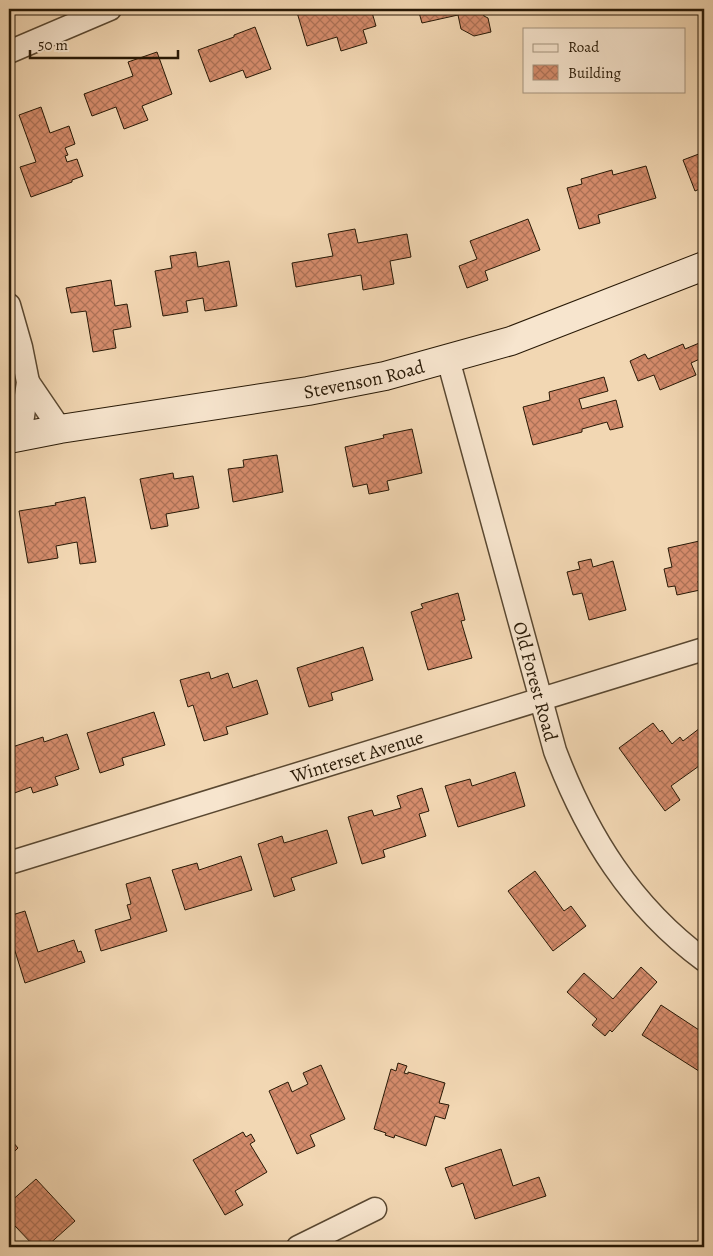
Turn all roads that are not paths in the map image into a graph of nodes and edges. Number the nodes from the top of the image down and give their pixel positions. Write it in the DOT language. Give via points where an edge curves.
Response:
graph roads {
  1 [pos="110,9"];
  2 [pos="9,52"];
  3 [pos="704,266"];
  4 [pos="9,305"];
  5 [pos="448,359"];
  6 [pos="28,382"];
  7 [pos="60,429"];
  8 [pos="14,438"];
  9 [pos="704,649"];
  10 [pos="540,699"];
  11 [pos="9,863"];
  12 [pos="704,960"];
  13 [pos="375,1209"];
  14 [pos="298,1247"];
  1 -- 2 [label="street"];
  3 -- 5 [label="main road, Stevenson Road" via="511,341"];
  4 -- 6 [label="street"];
  5 -- 7 [label="main road, Stevenson Road" via="385,376 317,389"];
  5 -- 10 [label="street, Old Forest Road"];
  6 -- 7 [label="street"];
  6 -- 8 [label="street"];
  7 -- 8 [label="main road, Stevenson Road"];
  9 -- 10 [label="street, Winterset Avenue"];
  10 -- 11 [label="street, Winterset Avenue"];
  10 -- 12 [label="street, Old Forest Road" via="570,790 611,864 664,926"];
  13 -- 14 [label="street"];
}
